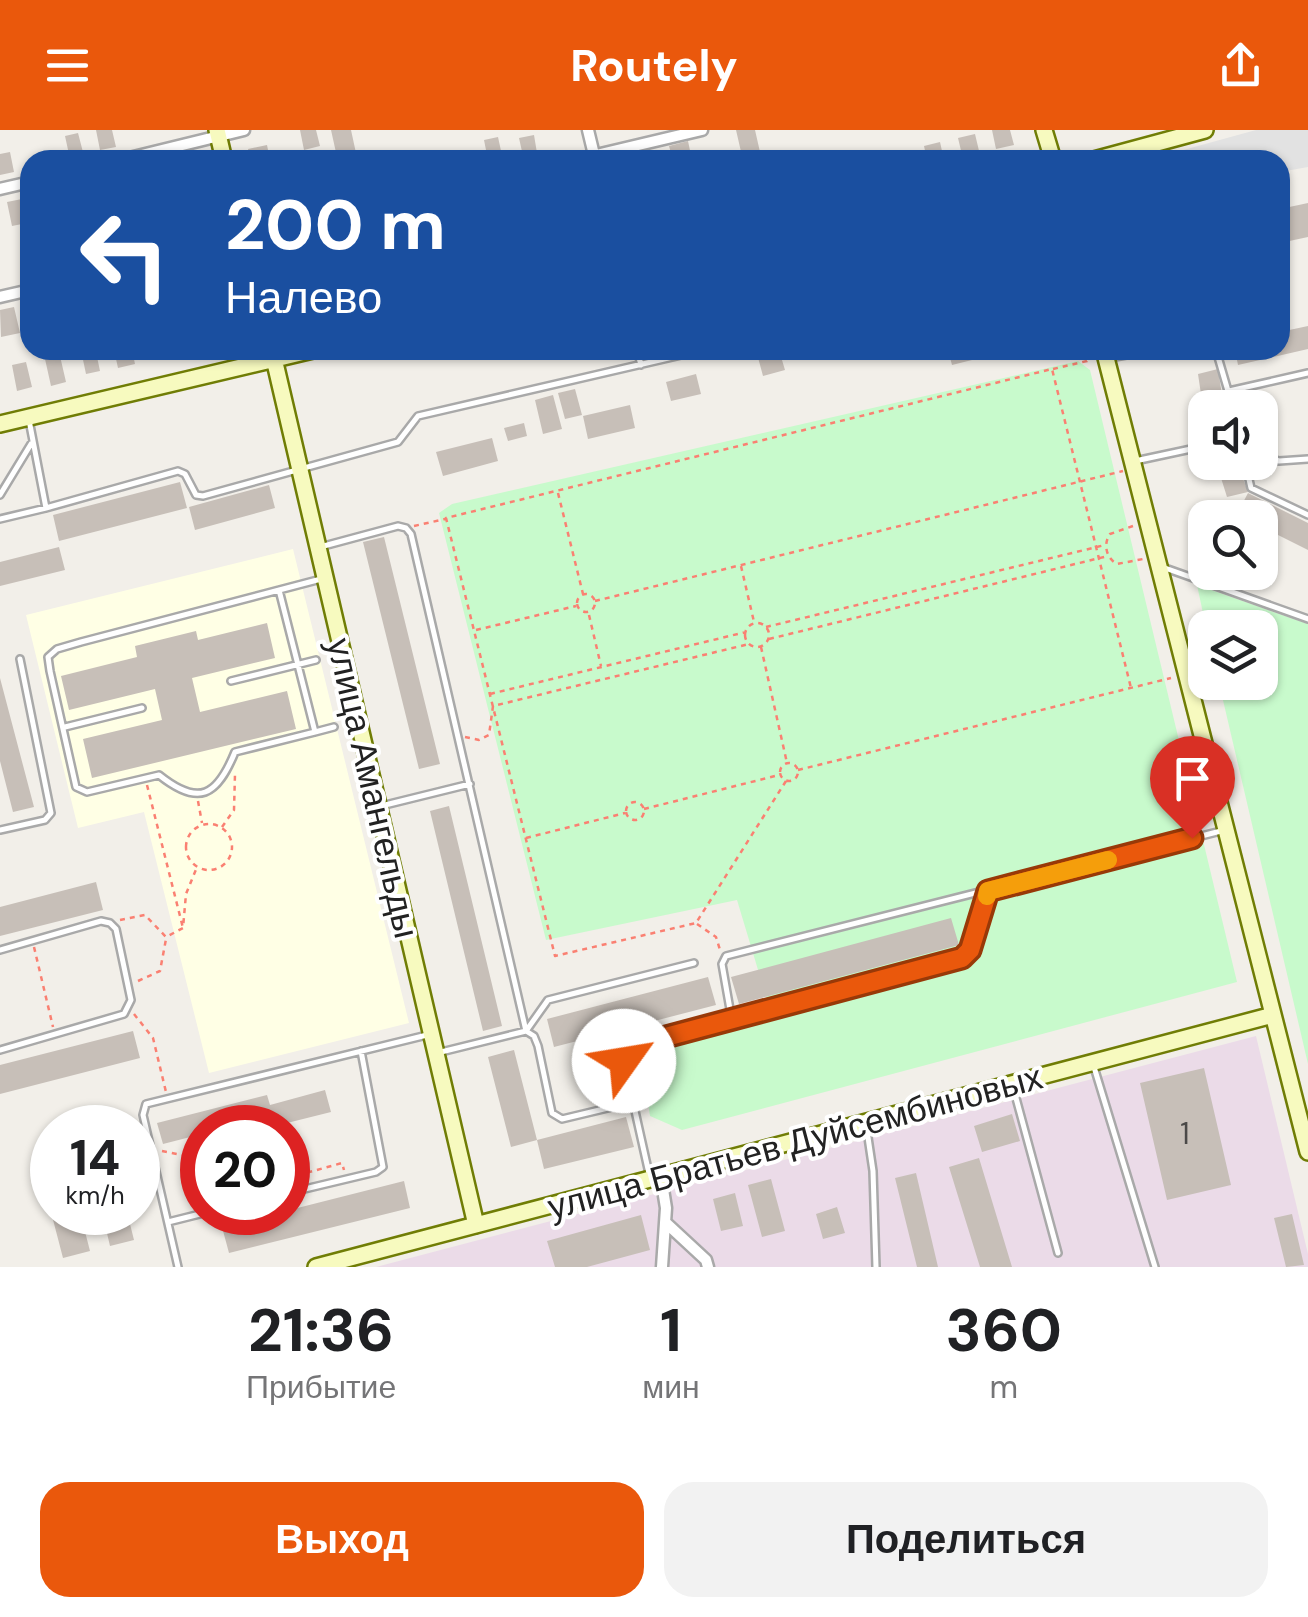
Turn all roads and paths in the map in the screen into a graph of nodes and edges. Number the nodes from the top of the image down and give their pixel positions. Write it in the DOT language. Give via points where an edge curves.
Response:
graph roads {
  1 [pos="244,130"];
  2 [pos="702,130"];
  3 [pos="1205,130"];
  4 [pos="218,133"];
  5 [pos="157,150"];
  6 [pos="626,150"];
  7 [pos="1131,150"];
  8 [pos="250,360"];
  9 [pos="274,360"];
  10 [pos="640,360"];
  11 [pos="662,360"];
  12 [pos="1089,360"];
  13 [pos="1105,360"];
  14 [pos="1219,360"];
  15 [pos="641,365"];
  16 [pos="1052,369"];
  17 [pos="1308,372"];
  18 [pos="1229,390"];
  19 [pos="1233,390"];
  20 [pos="28,417"];
  21 [pos="0,424"];
  22 [pos="32,442"];
  23 [pos="1188,451"];
  24 [pos="1308,459"];
  25 [pos="1278,460"];
  26 [pos="1134,465"];
  27 [pos="300,471"];
  28 [pos="1249,480"];
  29 [pos="1080,482"];
  30 [pos="558,491"];
  31 [pos="0,495"];
  32 [pos="46,508"];
  33 [pos="1308,515"];
  34 [pos="0,518"];
  35 [pos="446,518"];
  36 [pos="1149,522"];
  37 [pos="406,528"];
  38 [pos="1105,544"];
  39 [pos="1096,547"];
  40 [pos="317,548"];
  41 [pos="1108,556"];
  42 [pos="1098,558"];
  43 [pos="1158,561"];
  44 [pos="740,566"];
  45 [pos="981,575"];
  46 [pos="324,578"];
  47 [pos="984,586"];
  48 [pos="929,587"];
  49 [pos="279,590"];
  50 [pos="583,594"];
  51 [pos="932,599"];
  52 [pos="879,600"];
  53 [pos="595,601"];
  54 [pos="576,606"];
  55 [pos="882,611"];
  56 [pos="588,612"];
  57 [pos="828,612"];
  58 [pos="1308,619"];
  59 [pos="754,623"];
  60 [pos="830,624"];
  61 [pos="766,627"];
  62 [pos="474,630"];
  63 [pos="746,632"];
  64 [pos="769,639"];
  65 [pos="749,644"];
  66 [pos="687,646"];
  67 [pos="760,646"];
  68 [pos="20,658"];
  69 [pos="637,658"];
  70 [pos="690,658"];
  71 [pos="316,660"];
  72 [pos="299,664"];
  73 [pos="602,668"];
  74 [pos="640,670"];
  75 [pos="587,671"];
  76 [pos="1188,674"];
  77 [pos="231,681"];
  78 [pos="590,682"];
  79 [pos="1130,688"];
  80 [pos="490,694"];
  81 [pos="1194,700"];
  82 [pos="493,706"];
  83 [pos="142,708"];
  84 [pos="65,727"];
  85 [pos="334,728"];
  86 [pos="315,732"];
  87 [pos="458,734"];
  88 [pos="235,752"];
  89 [pos="786,763"];
  90 [pos="798,770"];
  91 [pos="780,775"];
  92 [pos="146,778"];
  93 [pos="786,781"];
  94 [pos="470,784"];
  95 [pos="196,795"];
  96 [pos="378,807"];
  97 [pos="644,808"];
  98 [pos="625,813"];
  99 [pos="202,825"];
  100 [pos="222,827"];
  101 [pos="1226,829"];
  102 [pos="0,830"];
  103 [pos="526,838"];
  104 [pos="197,867"];
  105 [pos="988,891"];
  106 [pos="110,923"];
  107 [pos="696,923"];
  108 [pos="183,928"];
  109 [pos="166,938"];
  110 [pos="32,941"];
  111 [pos="0,950"];
  112 [pos="722,959"];
  113 [pos="694,964"];
  114 [pos="128,984"];
  115 [pos="129,1009"];
  116 [pos="1273,1015"];
  117 [pos="728,1019"];
  118 [pos="526,1031"];
  119 [pos="55,1034"];
  120 [pos="431,1034"];
  121 [pos="0,1050"];
  122 [pos="361,1050"];
  123 [pos="436,1053"];
  124 [pos="1094,1064"];
  125 [pos="1012,1085"];
  126 [pos="166,1097"];
  127 [pos="633,1102"];
  128 [pos="146,1105"];
  129 [pos="866,1122"];
  130 [pos="1308,1152"];
  131 [pos="310,1172"];
  132 [pos="656,1178"];
  133 [pos="346,1180"];
  134 [pos="160,1188"];
  135 [pos="310,1189"];
  136 [pos="180,1219"];
  137 [pos="168,1222"];
  138 [pos="665,1222"];
  139 [pos="476,1225"];
  140 [pos="1058,1252"];
  141 [pos="178,1267"];
  142 [pos="316,1267"];
  143 [pos="662,1267"];
  144 [pos="708,1267"];
  145 [pos="876,1267"];
  146 [pos="1155,1267"];
  1 -- 4 [label="street"];
  2 -- 6 [label="street"];
  3 -- 7 [label="street"];
  4 -- 5 [label="street"];
  8 -- 20 [label="street"];
  9 -- 27 [label="street, улица Амангельды"];
  10 -- 15 [label="lane"];
  11 -- 15 [label="lane"];
  12 -- 16 [label="path"];
  13 -- 26 [label="street"];
  14 -- 18 [label="lane"];
  15 -- 27 [label="lane" via="418,416 398,442"];
  16 -- 29 [label="path"];
  16 -- 30 [label="path"];
  17 -- 19 [label="lane"];
  20 -- 21 [label="street"];
  20 -- 22 [label="lane"];
  22 -- 31 [label="lane"];
  22 -- 32 [label="lane"];
  23 -- 26 [label="lane"];
  24 -- 25 [label="lane"];
  26 -- 29 [label="path"];
  26 -- 36 [label="street"];
  27 -- 32 [label="lane" via="203,496 178,472"];
  27 -- 40 [label="street, улица Амангельды"];
  28 -- 33 [label="lane" via="1251,488"];
  29 -- 39 [label="path"];
  29 -- 44 [label="path"];
  30 -- 35 [label="path"];
  30 -- 50 [label="path"];
  32 -- 34 [label="lane"];
  35 -- 37 [label="path"];
  35 -- 62 [label="path"];
  36 -- 38 [label="path" via="1115,531"];
  36 -- 43 [label="street"];
  37 -- 40 [label="lane"];
  37 -- 87 [label="lane"];
  38 -- 39 [label="path"];
  38 -- 41 [label="path"];
  39 -- 42 [label="path"];
  39 -- 45 [label="path"];
  40 -- 46 [label="street, улица Амангельды"];
  41 -- 42 [label="path"];
  41 -- 43 [label="path" via="1117,564"];
  42 -- 47 [label="path"];
  42 -- 79 [label="path"];
  43 -- 58 [label="lane"];
  43 -- 76 [label="street"];
  44 -- 53 [label="path"];
  44 -- 59 [label="path"];
  45 -- 47 [label="path"];
  45 -- 48 [label="path"];
  46 -- 49 [label="lane"];
  46 -- 96 [label="street, улица Амангельды"];
  47 -- 51 [label="path"];
  48 -- 51 [label="path"];
  48 -- 52 [label="path"];
  49 -- 72 [label="lane"];
  49 -- 84 [label="lane" via="57,649 48,657"];
  50 -- 53 [label="path"];
  50 -- 54 [label="path"];
  51 -- 55 [label="path"];
  52 -- 55 [label="path"];
  52 -- 57 [label="path"];
  53 -- 56 [label="path"];
  54 -- 56 [label="path"];
  54 -- 62 [label="path"];
  55 -- 60 [label="path"];
  56 -- 73 [label="path"];
  57 -- 60 [label="path"];
  57 -- 61 [label="path"];
  59 -- 61 [label="path"];
  59 -- 63 [label="path"];
  60 -- 64 [label="path"];
  61 -- 64 [label="path"];
  62 -- 80 [label="path"];
  63 -- 65 [label="path"];
  63 -- 66 [label="path"];
  64 -- 67 [label="path"];
  65 -- 67 [label="path"];
  65 -- 70 [label="path"];
  66 -- 69 [label="path"];
  66 -- 70 [label="path"];
  67 -- 89 [label="path"];
  68 -- 102 [label="lane" via="51,813 46,820"];
  69 -- 73 [label="path"];
  69 -- 74 [label="path"];
  70 -- 74 [label="path"];
  71 -- 72 [label="lane"];
  72 -- 77 [label="lane"];
  72 -- 86 [label="lane"];
  73 -- 75 [label="path"];
  74 -- 78 [label="path"];
  75 -- 78 [label="path"];
  75 -- 80 [label="path"];
  76 -- 79 [label="path"];
  78 -- 82 [label="path"];
  79 -- 90 [label="path"];
  80 -- 82 [label="path"];
  81 -- 101 [label="street"];
  82 -- 87 [label="path" via="488,736"];
  82 -- 103 [label="path"];
  83 -- 84 [label="lane"];
  84 -- 92 [label="lane" via="76,788 87,792"];
  85 -- 86 [label="lane"];
  86 -- 88 [label="lane"];
  87 -- 94 [label="lane"];
  88 -- 95 [label="lane" via="224,780"];
  88 -- 100 [label="path" via="234,810"];
  89 -- 90 [label="path"];
  89 -- 91 [label="path"];
  90 -- 93 [label="path" via="796,779"];
  91 -- 93 [label="path"];
  91 -- 97 [label="path"];
  92 -- 95 [label="lane" via="158,776"];
  92 -- 108 [label="path"];
  93 -- 107 [label="path"];
  94 -- 96 [label="lane"];
  94 -- 118 [label="lane"];
  95 -- 99 [label="path"];
  96 -- 120 [label="street, улица Амангельды"];
  97 -- 98 [label="path" via="632,802"];
  97 -- 98 [label="path" via="638,820"];
  98 -- 103 [label="path"];
  99 -- 100 [label="path"];
  99 -- 104 [label="path" via="186,844"];
  100 -- 104 [label="path" via="232,843 230,856 216,870"];
  101 -- 105 [label="lane"];
  101 -- 116 [label="street"];
  103 -- 107 [label="path" via="555,956"];
  104 -- 108 [label="path"];
  105 -- 112 [label="lane"];
  105 -- 117 [label="lane" via="962,958"];
  106 -- 109 [label="path" via="146,915"];
  106 -- 110 [label="lane"];
  106 -- 114 [label="lane"];
  107 -- 112 [label="path" via="716,938"];
  108 -- 109 [label="path"];
  109 -- 114 [label="path" via="160,971"];
  110 -- 111 [label="lane"];
  110 -- 119 [label="path"];
  112 -- 117 [label="lane"];
  113 -- 118 [label="lane" via="548,1000"];
  114 -- 115 [label="lane"];
  115 -- 119 [label="lane"];
  115 -- 126 [label="path" via="153,1038"];
  116 -- 124 [label="street, улица Братьев Дуйсембиновых"];
  116 -- 130 [label="street"];
  117 -- 127 [label="lane" via="632,1046 624,1061"];
  118 -- 123 [label="lane"];
  118 -- 127 [label="lane" via="538,1046 555,1118"];
  119 -- 121 [label="lane"];
  120 -- 122 [label="lane"];
  120 -- 123 [label="street, улица Амангельды"];
  122 -- 126 [label="lane"];
  122 -- 133 [label="lane" via="384,1160 376,1172"];
  123 -- 139 [label="street, улица Амангельды"];
  124 -- 125 [label="street, улица Братьев Дуйсембиновых"];
  124 -- 146 [label="lane"];
  125 -- 129 [label="street, улица Братьев Дуйсембиновых"];
  125 -- 140 [label="lane"];
  126 -- 128 [label="lane"];
  127 -- 132 [label="lane"];
  129 -- 132 [label="street, улица Братьев Дуйсембиновых"];
  129 -- 145 [label="lane"];
  131 -- 133 [label="path" via="342,1163"];
  132 -- 138 [label="street"];
  132 -- 139 [label="street, улица Братьев Дуйсембиновых"];
  133 -- 135 [label="lane"];
  134 -- 137 [label="lane"];
  136 -- 137 [label="lane"];
  137 -- 141 [label="lane"];
  138 -- 143 [label="street"];
  138 -- 144 [label="street"];
  139 -- 142 [label="street, улица Братьев Дуйсембиновых"];
}
